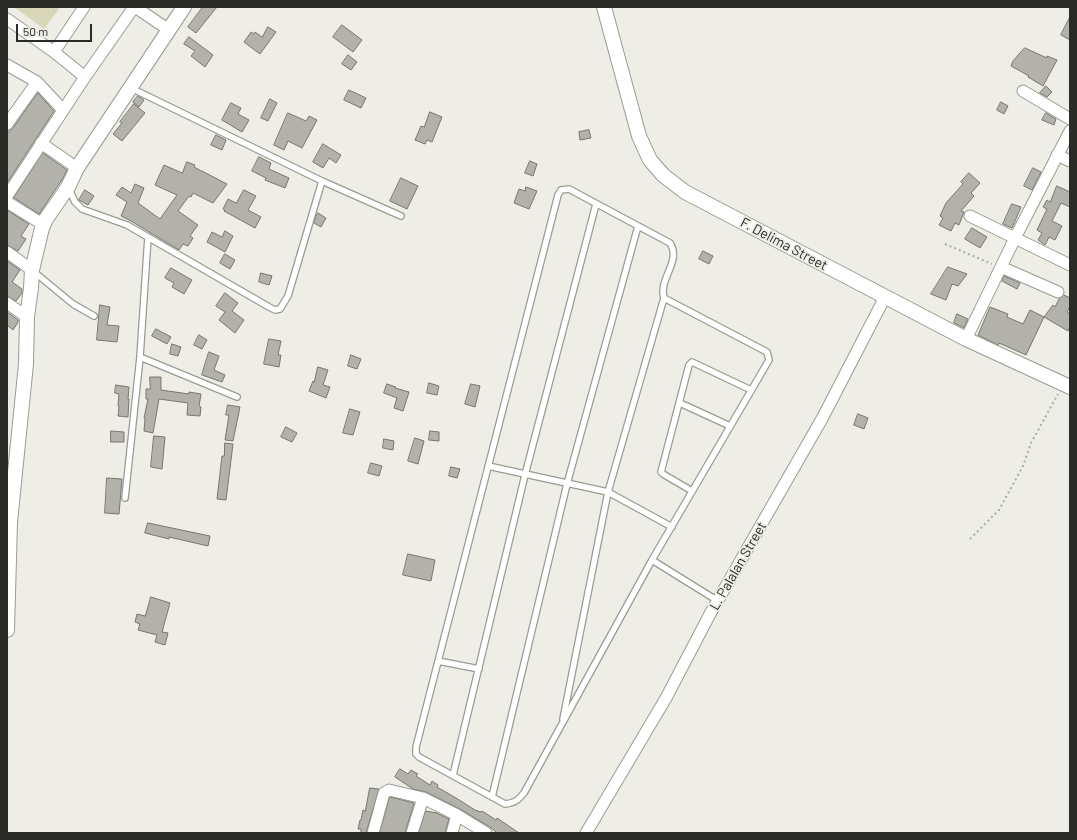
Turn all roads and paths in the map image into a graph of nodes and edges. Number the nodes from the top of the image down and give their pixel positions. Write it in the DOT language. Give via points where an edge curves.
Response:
graph roads {
  1 [pos="134,7"];
  2 [pos="184,7"];
  3 [pos="604,7"];
  4 [pos="80,9"];
  5 [pos="7,19"];
  6 [pos="169,30"];
  7 [pos="54,52"];
  8 [pos="7,65"];
  9 [pos="85,76"];
  10 [pos="37,82"];
  11 [pos="131,87"];
  12 [pos="1023,91"];
  13 [pos="63,110"];
  14 [pos="10,112"];
  15 [pos="1070,120"];
  16 [pos="7,124"];
  17 [pos="1070,130"];
  18 [pos="41,143"];
  19 [pos="1057,155"];
  20 [pos="1070,161"];
  21 [pos="77,168"];
  22 [pos="322,181"];
  23 [pos="68,187"];
  24 [pos="7,196"];
  25 [pos="7,202"];
  26 [pos="596,204"];
  27 [pos="400,216"];
  28 [pos="970,216"];
  29 [pos="44,225"];
  30 [pos="638,226"];
  31 [pos="148,237"];
  32 [pos="1015,238"];
  33 [pos="946,244"];
  34 [pos="7,252"];
  35 [pos="1070,265"];
  36 [pos="1001,267"];
  37 [pos="32,270"];
  38 [pos="1058,292"];
  39 [pos="885,297"];
  40 [pos="664,298"];
  41 [pos="7,303"];
  42 [pos="94,316"];
  43 [pos="27,317"];
  44 [pos="966,339"];
  45 [pos="140,357"];
  46 [pos="1067,386"];
  47 [pos="751,390"];
  48 [pos="237,397"];
  49 [pos="680,402"];
  50 [pos="730,426"];
  51 [pos="488,466"];
  52 [pos="525,475"];
  53 [pos="567,484"];
  54 [pos="692,491"];
  55 [pos="608,492"];
  56 [pos="125,498"];
  57 [pos="672,527"];
  58 [pos="970,539"];
  59 [pos="652,560"];
  60 [pos="718,601"];
  61 [pos="7,630"];
  62 [pos="438,661"];
  63 [pos="479,669"];
  64 [pos="561,726"];
  65 [pos="453,775"];
  66 [pos="492,796"];
  67 [pos="423,798"];
  68 [pos="457,816"];
  69 [pos="373,833"];
  70 [pos="412,833"];
  71 [pos="452,833"];
  72 [pos="486,833"];
  73 [pos="586,833"];
  1 -- 6 [label="street"];
  1 -- 9 [label="street"];
  2 -- 6 [label="street"];
  3 -- 39 [label="street, F. Delima Street" via="639,136 650,160 663,175 685,192"];
  4 -- 7 [label="street"];
  5 -- 7 [label="street"];
  6 -- 11 [label="street"];
  7 -- 9 [label="street"];
  8 -- 10 [label="street"];
  9 -- 13 [label="street"];
  10 -- 13 [label="street"];
  10 -- 14 [label="street"];
  11 -- 21 [label="street"];
  11 -- 22 [label="lane"];
  12 -- 15 [label="street"];
  13 -- 18 [label="street"];
  14 -- 16 [label="street"];
  17 -- 19 [label="street"];
  18 -- 21 [label="street"];
  18 -- 24 [label="street"];
  19 -- 20 [label="street"];
  19 -- 32 [label="street"];
  21 -- 23 [label="street"];
  22 -- 27 [label="lane"];
  22 -- 31 [label="lane" via="288,296 280,309 269,307"];
  23 -- 29 [label="street"];
  23 -- 31 [label="lane" via="75,202 82,209 127,225"];
  25 -- 29 [label="street"];
  26 -- 30 [label="lane"];
  26 -- 51 [label="lane" via="569,189 561,190 558,195"];
  26 -- 52 [label="lane"];
  28 -- 32 [label="street"];
  29 -- 37 [label="street"];
  30 -- 40 [label="lane" via="670,243 674,249 663,289"];
  30 -- 53 [label="lane"];
  31 -- 45 [label="lane"];
  32 -- 35 [label="street"];
  32 -- 36 [label="street"];
  33 -- 36 [label="path"];
  34 -- 37 [label="street"];
  36 -- 38 [label="street"];
  36 -- 44 [label="street"];
  37 -- 42 [label="lane" via="73,304"];
  37 -- 43 [label="street"];
  39 -- 44 [label="street, F. Delima Street"];
  39 -- 60 [label="street, L. Palalan Street" via="823,416"];
  40 -- 47 [label="lane" via="767,352 769,360"];
  40 -- 55 [label="lane"];
  41 -- 43 [label="street"];
  43 -- 61 [label="street" via="26,364 10,522"];
  44 -- 46 [label="street, F. Delima Street"];
  45 -- 48 [label="lane"];
  45 -- 56 [label="lane"];
  46 -- 58 [label="path" via="1031,443 1024,466 999,510"];
  47 -- 49 [label="lane" via="692,362 687,369"];
  47 -- 50 [label="lane"];
  49 -- 50 [label="lane"];
  49 -- 54 [label="lane" via="661,472"];
  50 -- 54 [label="lane"];
  51 -- 52 [label="lane"];
  51 -- 62 [label="lane"];
  52 -- 53 [label="lane"];
  52 -- 63 [label="lane"];
  53 -- 55 [label="lane"];
  53 -- 66 [label="lane"];
  54 -- 57 [label="lane"];
  55 -- 57 [label="lane"];
  55 -- 64 [label="lane"];
  57 -- 59 [label="lane"];
  59 -- 60 [label="lane"];
  59 -- 64 [label="lane"];
  60 -- 73 [label="street, L. Palalan Street" via="666,698"];
  62 -- 63 [label="lane"];
  62 -- 65 [label="lane" via="416,754"];
  63 -- 65 [label="lane"];
  64 -- 66 [label="lane" via="519,799 514,803 505,804"];
  65 -- 66 [label="lane"];
  67 -- 68 [label="street"];
  67 -- 69 [label="street" via="392,790 386,791"];
  67 -- 70 [label="street"];
  68 -- 71 [label="street"];
  68 -- 72 [label="street"];
}
